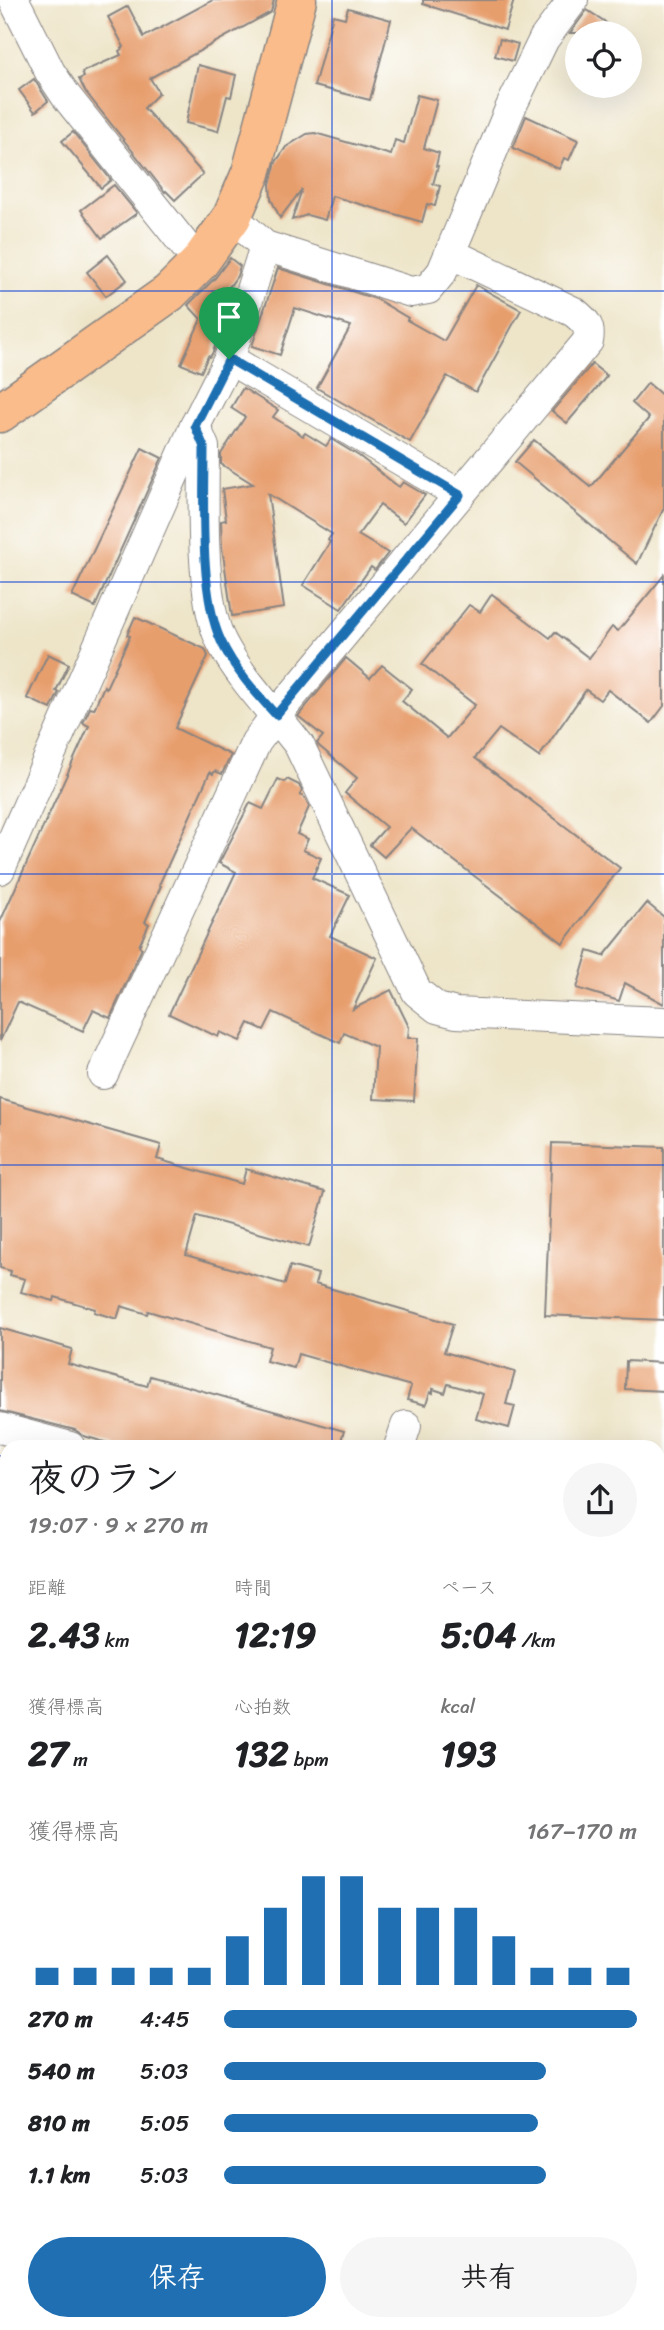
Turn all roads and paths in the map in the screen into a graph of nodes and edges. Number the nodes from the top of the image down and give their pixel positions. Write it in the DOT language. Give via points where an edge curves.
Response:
graph roads {
  1 [pos="13,0"];
  2 [pos="297,0"];
  3 [pos="573,0"];
  4 [pos="232,217"];
  5 [pos="265,246"];
  6 [pos="450,253"];
  7 [pos="199,263"];
  8 [pos="229,359"];
  9 [pos="0,413"];
  10 [pos="195,426"];
  11 [pos="460,495"];
  12 [pos="276,715"];
  13 [pos="0,869"];
  14 [pos="664,1022"];
  15 [pos="103,1074"];
  16 [pos="0,1427"];
  17 [pos="46,1440"];
  1 -- 7 [label="street" via="66,96"];
  2 -- 4 [label="main road" via="251,173"];
  3 -- 6 [label="street" via="544,39 510,108"];
  4 -- 5 [label="street"];
  4 -- 7 [label="main road"];
  5 -- 6 [label="street" via="411,292 428,289"];
  5 -- 8 [label="street"];
  6 -- 11 [label="street" via="574,312 590,330 582,351"];
  7 -- 9 [label="main road" via="158,301"];
  8 -- 10 [label="street"];
  8 -- 11 [label="street"];
  10 -- 12 [label="street" via="204,447 208,596 220,640 246,682"];
  10 -- 13 [label="street"];
  11 -- 12 [label="street"];
  12 -- 14 [label="street" via="299,745 417,992 437,1008 456,1013"];
  12 -- 15 [label="street" via="256,742"];
  16 -- 17 [label="street"];
}
